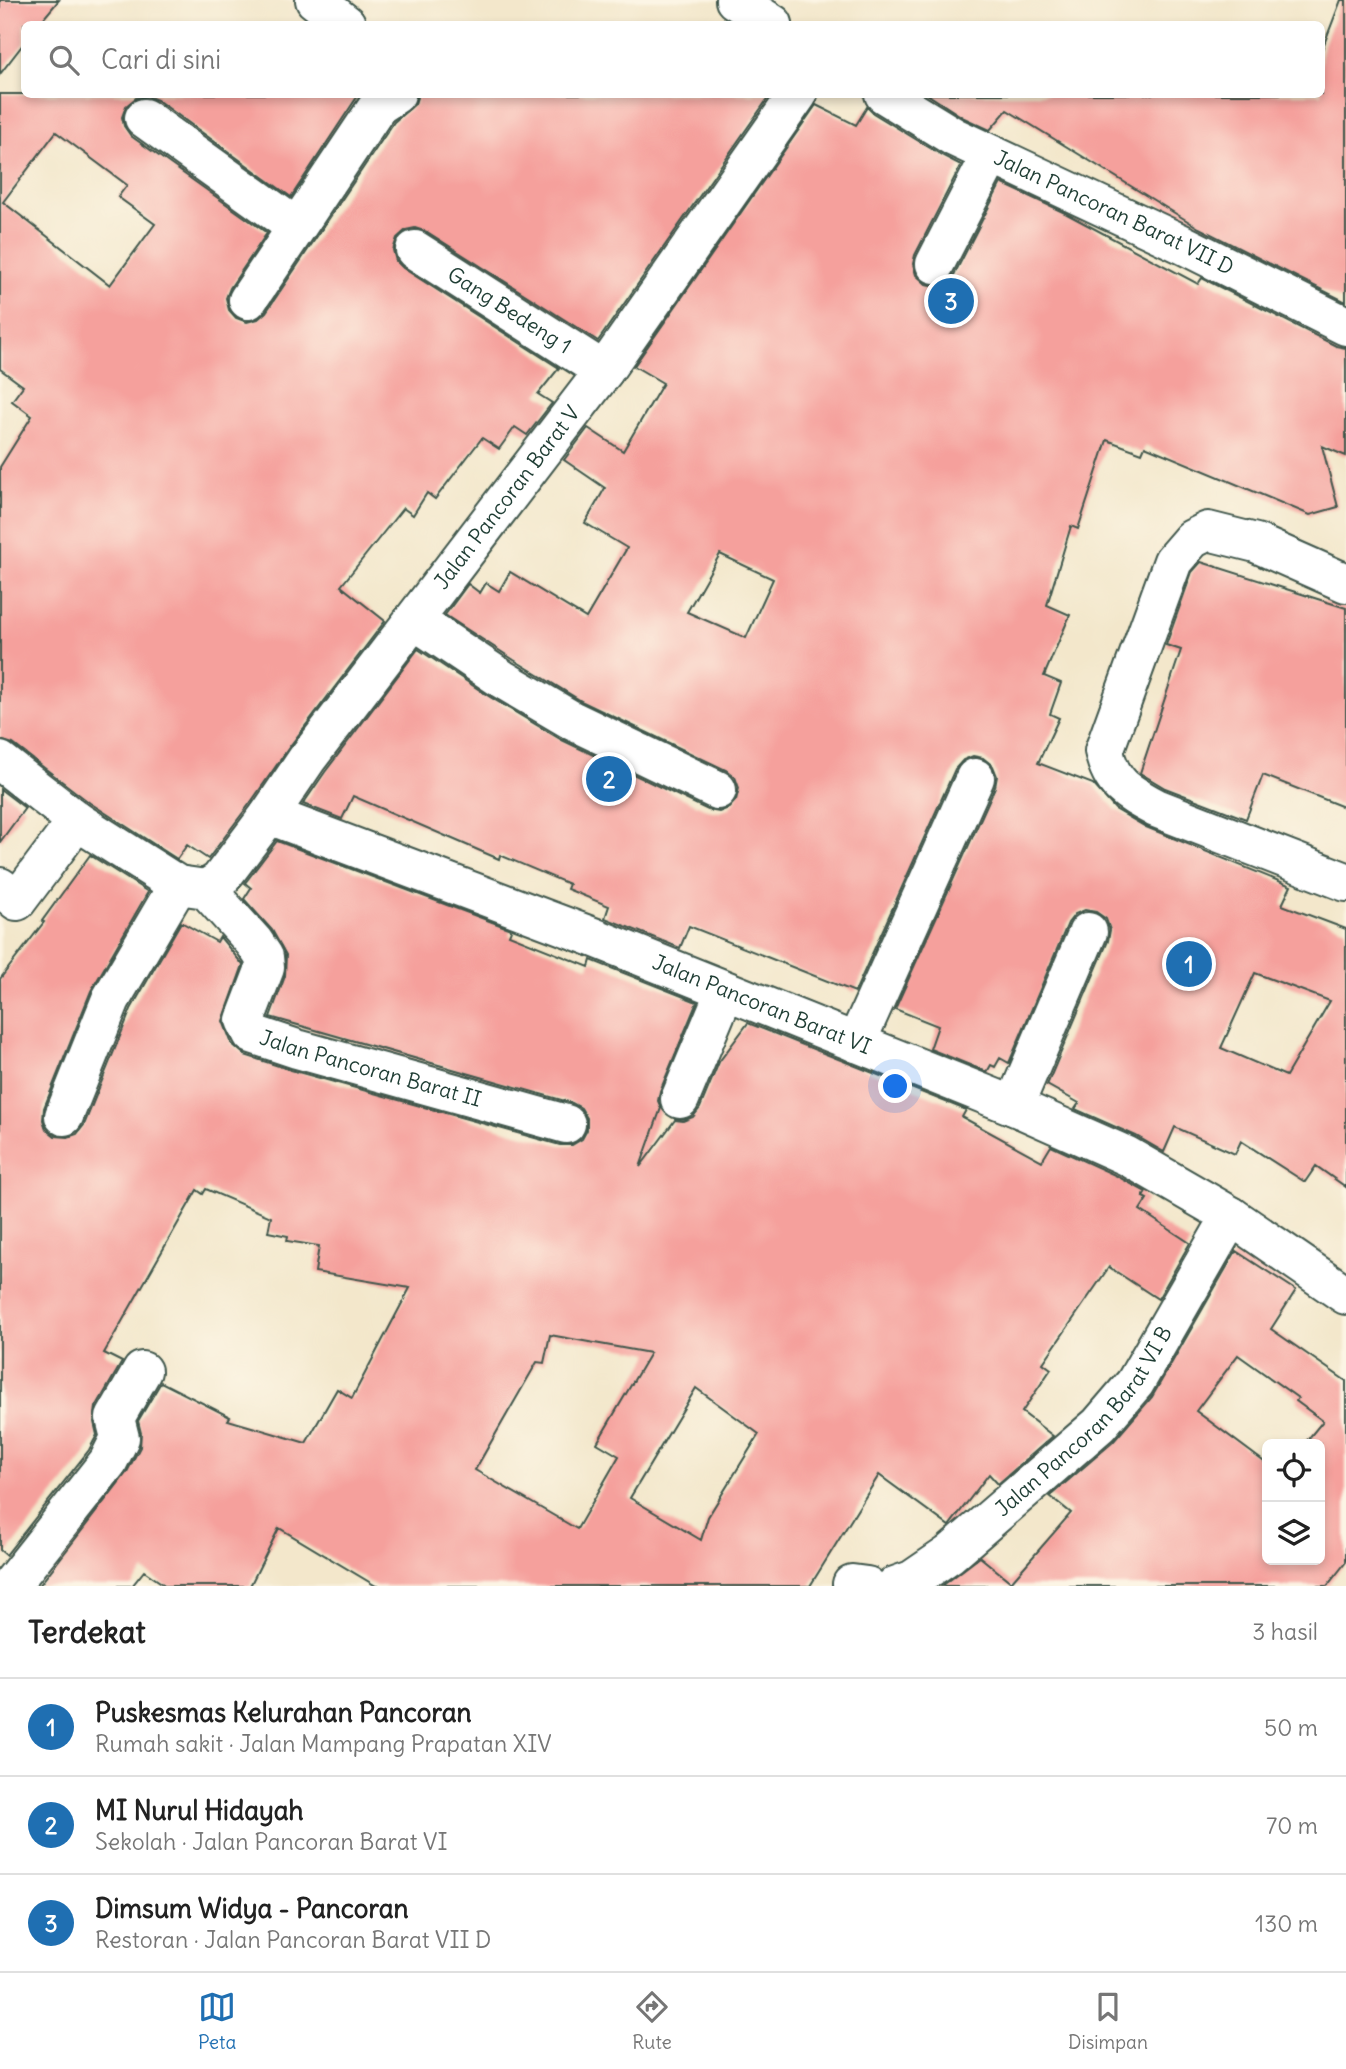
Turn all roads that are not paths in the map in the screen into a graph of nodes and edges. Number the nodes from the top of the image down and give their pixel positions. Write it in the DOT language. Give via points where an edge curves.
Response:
graph roads {
  1 [pos="315,0"];
  2 [pos="735,0"];
  3 [pos="342,21"];
  4 [pos="767,21"];
  5 [pos="390,98"];
  6 [pos="795,98"];
  7 [pos="891,98"];
  8 [pos="144,117"];
  9 [pos="991,155"];
  10 [pos="296,228"];
  11 [pos="415,250"];
  12 [pos="935,264"];
  13 [pos="248,300"];
  14 [pos="1346,326"];
  15 [pos="604,371"];
  16 [pos="1346,583"];
  17 [pos="414,620"];
  18 [pos="0,761"];
  19 [pos="975,778"];
  20 [pos="717,790"];
  21 [pos="269,815"];
  22 [pos="78,821"];
  23 [pos="1346,882"];
  24 [pos="0,887"];
  25 [pos="192,887"];
  26 [pos="1088,932"];
  27 [pos="725,991"];
  28 [pos="856,1043"];
  29 [pos="680,1099"];
  30 [pos="1014,1106"];
  31 [pos="64,1116"];
  32 [pos="566,1124"];
  33 [pos="1231,1216"];
  34 [pos="1346,1295"];
  35 [pos="142,1371"];
  36 [pos="10,1586"];
  37 [pos="895,1586"];
  1 -- 3 [label="street"];
  2 -- 4 [label="street"];
  5 -- 10 [label="street" via="379,106"];
  6 -- 15 [label="street, Jalan Pancoran Barat V"];
  7 -- 9 [label="street, Jalan Pancoran Barat VII D"];
  8 -- 10 [label="street"];
  9 -- 12 [label="street"];
  9 -- 14 [label="street, Jalan Pancoran Barat VII D"];
  10 -- 13 [label="street"];
  11 -- 15 [label="street, Gang Bedeng 1"];
  15 -- 17 [label="street, Jalan Pancoran Barat V"];
  16 -- 23 [label="street" via="1256,543 1208,531 1192,539 1173,561 1104,751 1108,771 1131,794 1156,808"];
  17 -- 20 [label="street" via="573,721"];
  17 -- 21 [label="street, Jalan Pancoran Barat V"];
  18 -- 22 [label="street, Jalan Pancoran Barat II"];
  19 -- 28 [label="street"];
  21 -- 25 [label="street, Jalan Pancoran Barat V" via="219,881"];
  21 -- 27 [label="street, Jalan Pancoran Barat VI"];
  22 -- 24 [label="street" via="17,901"];
  22 -- 25 [label="street, Jalan Pancoran Barat II"];
  25 -- 31 [label="street, Jalan Pancoran Barat V" via="111,999"];
  25 -- 32 [label="street, Jalan Pancoran Barat II" via="254,942 264,957 265,968 245,1020 251,1034"];
  26 -- 30 [label="street"];
  27 -- 28 [label="street, Jalan Pancoran Barat VI"];
  27 -- 29 [label="street"];
  28 -- 30 [label="street, Jalan Pancoran Barat VI"];
  30 -- 33 [label="street, Jalan Pancoran Barat VI" via="1127,1156"];
  33 -- 34 [label="street, Jalan Pancoran Barat VI"];
  33 -- 37 [label="street, Jalan Pancoran Barat VI B" via="1135,1383 1099,1425 950,1554"];
  35 -- 36 [label="street" via="115,1418 120,1438 108,1462"];
}
